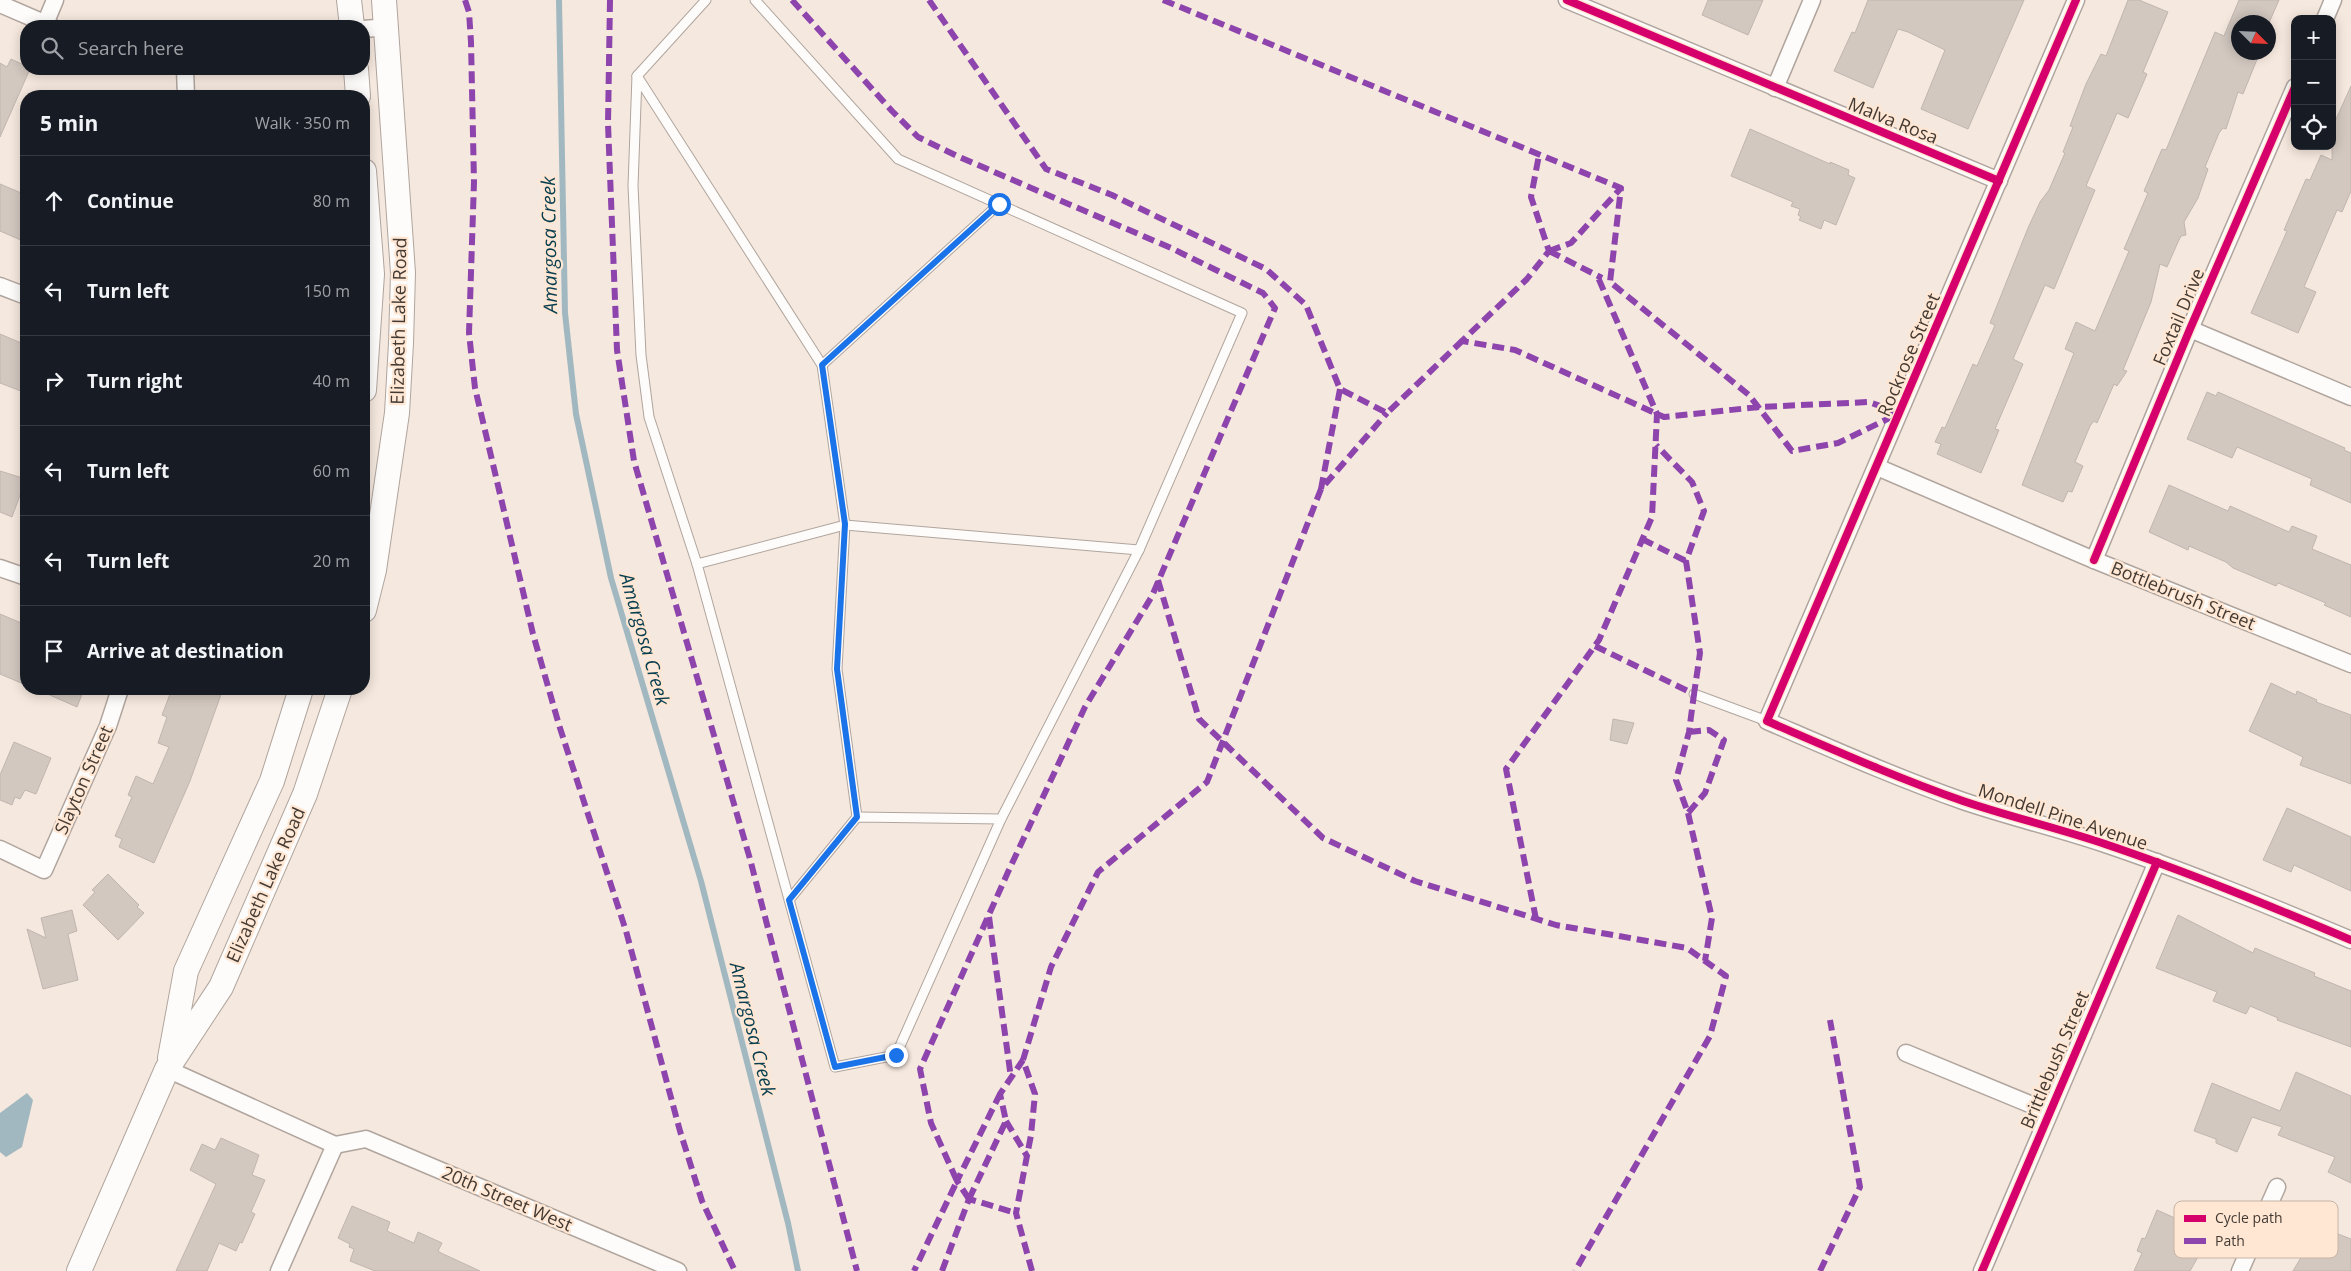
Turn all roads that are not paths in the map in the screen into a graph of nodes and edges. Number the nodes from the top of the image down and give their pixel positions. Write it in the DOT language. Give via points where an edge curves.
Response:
graph roads {
  1 [pos="55,0"];
  2 [pos="349,0"];
  3 [pos="384,0"];
  4 [pos="706,0"];
  5 [pos="755,0"];
  6 [pos="1567,0"];
  7 [pos="1812,0"];
  8 [pos="2076,0"];
  9 [pos="2333,0"];
  10 [pos="0,4"];
  11 [pos="2327,15"];
  12 [pos="37,20"];
  13 [pos="49,20"];
  14 [pos="351,20"];
  15 [pos="387,27"];
  16 [pos="370,28"];
  17 [pos="185,75"];
  18 [pos="356,75"];
  19 [pos="637,76"];
  20 [pos="1775,88"];
  21 [pos="186,90"];
  22 [pos="358,90"];
  23 [pos="2291,96"];
  24 [pos="1999,181"];
  25 [pos="999,204"];
  26 [pos="370,248"];
  27 [pos="0,286"];
  28 [pos="20,294"];
  29 [pos="370,303"];
  30 [pos="2190,329"];
  31 [pos="822,365"];
  32 [pos="2351,397"];
  33 [pos="1878,467"];
  34 [pos="845,524"];
  35 [pos="1139,550"];
  36 [pos="2094,560"];
  37 [pos="696,564"];
  38 [pos="0,568"];
  39 [pos="20,575"];
  40 [pos="370,586"];
  41 [pos="2351,664"];
  42 [pos="1694,694"];
  43 [pos="118,695"];
  44 [pos="299,695"];
  45 [pos="338,695"];
  46 [pos="1768,721"];
  47 [pos="857,817"];
  48 [pos="1001,819"];
  49 [pos="0,849"];
  50 [pos="2157,862"];
  51 [pos="789,900"];
  52 [pos="2351,940"];
  53 [pos="1906,1052"];
  54 [pos="167,1069"];
  55 [pos="2049,1112"];
  56 [pos="335,1145"];
  57 [pos="2277,1187"];
  58 [pos="2271,1201"];
  59 [pos="2246,1258"];
  60 [pos="79,1271"];
  61 [pos="279,1271"];
  62 [pos="678,1271"];
  63 [pos="1982,1271"];
  64 [pos="2240,1271"];
  1 -- 13 [label="street"];
  2 -- 14 [label="main road"];
  3 -- 15 [label="main road, Elizabeth Lake Road"];
  4 -- 19 [label="lane"];
  5 -- 25 [label="lane" via="898,159"];
  6 -- 20 [label="street, Malva Rosa"];
  7 -- 20 [label="street"];
  8 -- 24 [label="street, Rockrose Street"];
  9 -- 11 [label="street"];
  10 -- 12 [label="street"];
  15 -- 16 [label="street"];
  15 -- 40 [label="main road, Elizabeth Lake Road" via="403,273 401,343 397,413"];
  17 -- 21 [label="street"];
  18 -- 22 [label="main road"];
  19 -- 31 [label="lane"];
  19 -- 37 [label="lane" via="633,186 640,355 649,417"];
  20 -- 24 [label="street, Malva Rosa"];
  23 -- 30 [label="street, Foxtail Drive"];
  24 -- 33 [label="street, Rockrose Street"];
  25 -- 31 [label="lane"];
  25 -- 35 [label="lane" via="1242,314"];
  26 -- 29 [label="main road, Elizabeth Lake Road"];
  27 -- 28 [label="street"];
  30 -- 32 [label="street"];
  30 -- 36 [label="street, Foxtail Drive"];
  31 -- 34 [label="lane"];
  33 -- 36 [label="street, Bottlebrush Street"];
  33 -- 46 [label="street, Rockrose Street"];
  34 -- 35 [label="lane"];
  34 -- 37 [label="lane"];
  34 -- 47 [label="lane" via="837,669"];
  35 -- 48 [label="lane"];
  36 -- 41 [label="street, Bottlebrush Street"];
  37 -- 51 [label="lane"];
  38 -- 39 [label="street"];
  42 -- 46 [label="lane"];
  43 -- 49 [label="street, Slayton Street" via="108,726 44,870"];
  44 -- 54 [label="main road, Elizabeth Lake Road" via="272,781 186,971"];
  45 -- 54 [label="main road, Elizabeth Lake Road" via="306,794 220,988"];
  46 -- 50 [label="street, Mondell Pine Avenue" via="1964,801"];
  47 -- 48 [label="lane"];
  47 -- 51 [label="lane"];
  48 -- 51 [label="lane" via="896,1055 835,1067"];
  50 -- 52 [label="street, Mondell Pine Avenue"];
  50 -- 55 [label="street, Brittlebush Street"];
  53 -- 55 [label="street"];
  54 -- 56 [label="street"];
  54 -- 60 [label="main road, Elizabeth Lake Road"];
  55 -- 63 [label="street, Brittlebush Street"];
  56 -- 61 [label="street"];
  56 -- 62 [label="street, 20th Street West" via="366,1138"];
  57 -- 58 [label="street"];
  59 -- 64 [label="street"];
}
